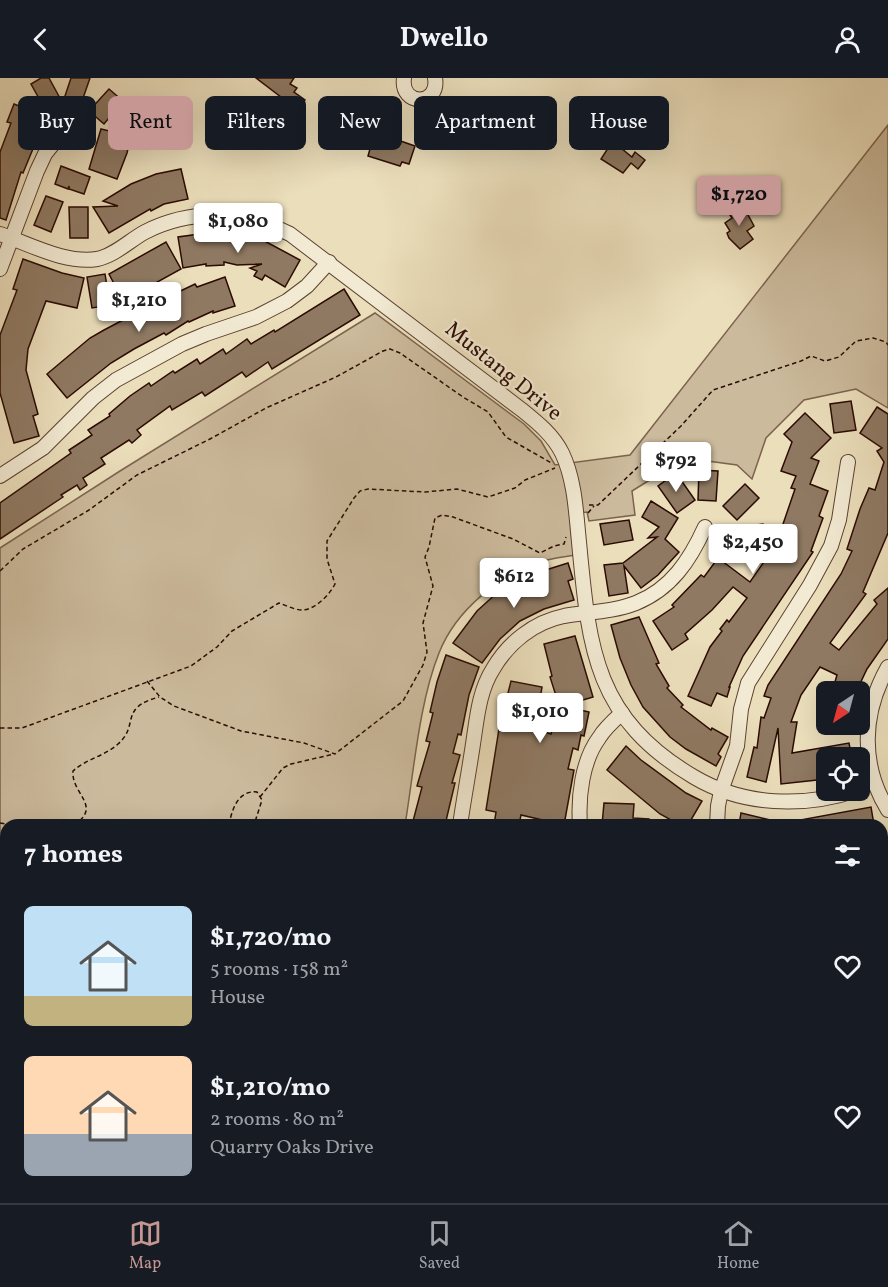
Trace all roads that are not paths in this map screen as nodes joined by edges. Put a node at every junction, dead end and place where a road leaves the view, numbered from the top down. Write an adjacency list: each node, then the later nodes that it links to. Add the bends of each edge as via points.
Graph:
1 (404, 78): 2 (street, via 407,94 422,99 434,91)
2 (435, 78)
3 (50, 150): 4 (street)
4 (6, 236): 5 (street, Mustang Drive, via 76,260 99,258 170,220 201,215 233,216 290,234); 6 (street)
5 (329, 262): 8 (street, via 287,301 256,317 182,344 116,380 43,448); 10 (street, Mustang Drive, via 548,433 563,454 570,477)
6 (0, 269)
7 (848, 462): 15 (street, via 836,535 819,571 748,683 737,746)
8 (0, 474)
9 (705, 527): 10 (street, via 686,563 669,583 626,607)
10 (586, 614): 12 (street, Mustang Drive, via 603,679); 18 (street, via 551,620 531,630 513,643 492,670 481,698)
11 (888, 668): 13 (street, via 868,721)
12 (622, 713): 15 (street, Mustang Drive, via 665,759); 19 (street, via 599,737 588,757)
13 (874, 785): 14 (street, Mustang Drive); 17 (street)
14 (870, 786)
15 (721, 791): 16 (street, Mustang Drive, via 790,802); 20 (street)
16 (816, 800)
17 (888, 810)
18 (461, 819)
19 (580, 819)
20 (717, 819)

